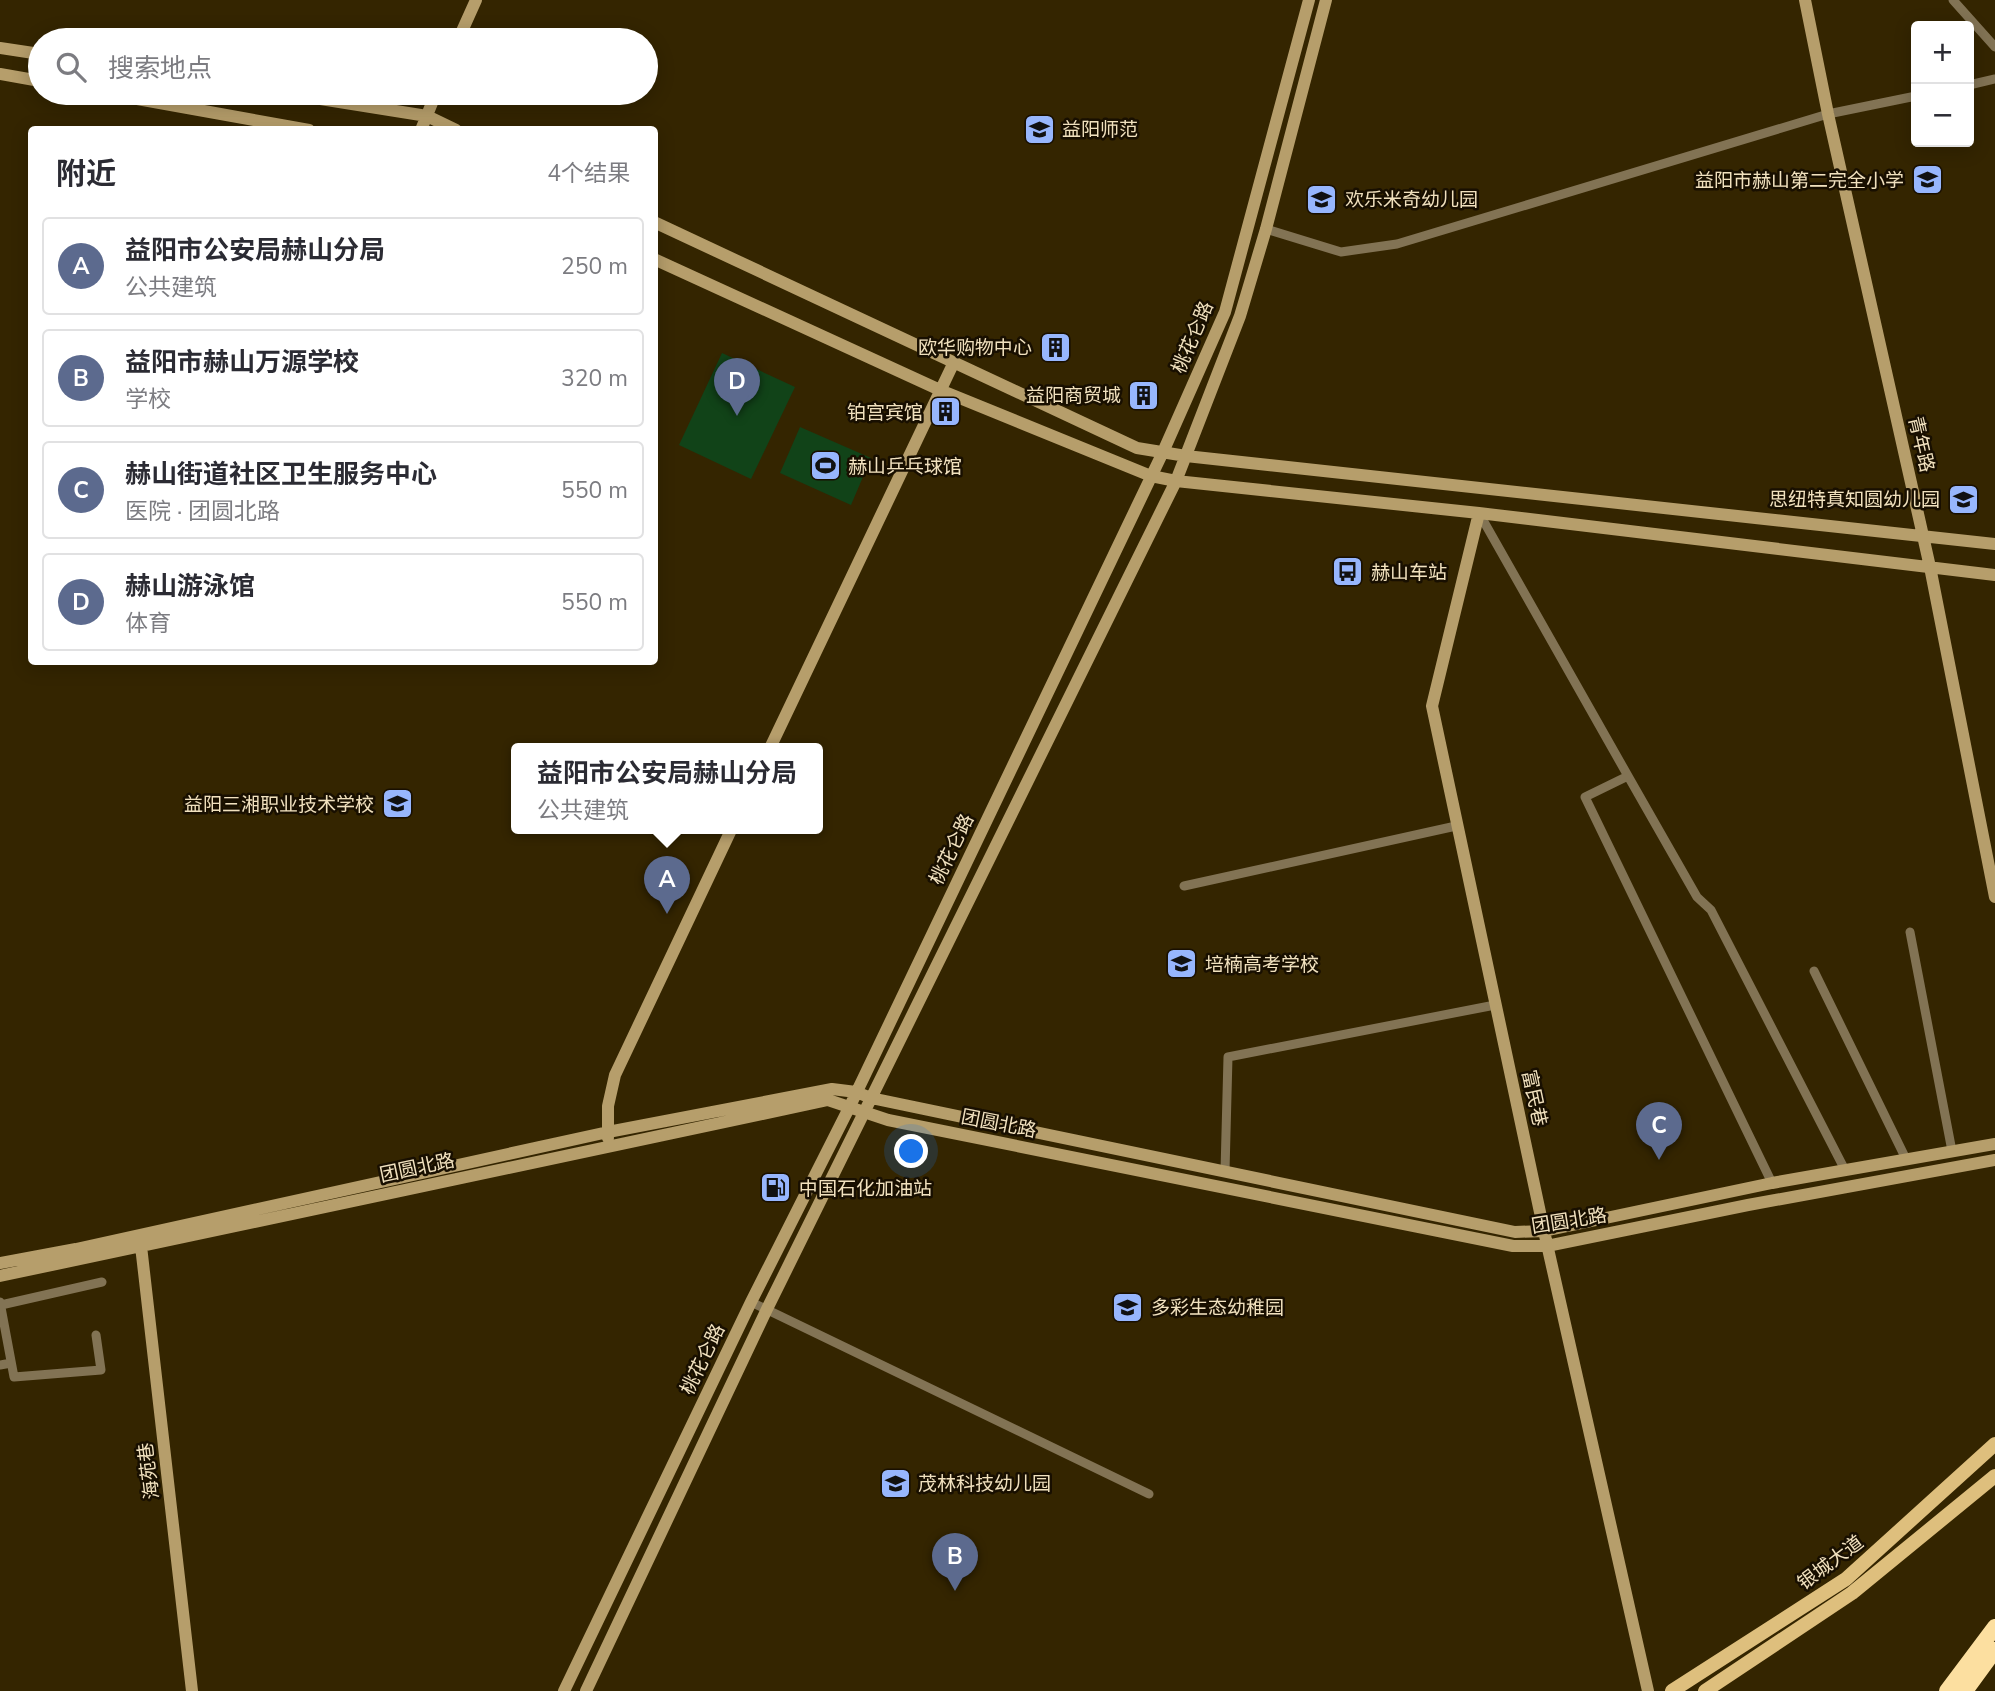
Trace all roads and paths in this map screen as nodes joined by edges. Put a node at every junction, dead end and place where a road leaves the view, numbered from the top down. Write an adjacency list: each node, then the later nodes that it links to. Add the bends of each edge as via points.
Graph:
1 (476, 0): 6 (main road)
2 (1309, 0): 28 (main road, 桃花仑路, via 1224,312)
3 (1326, 0): 24 (main road, 桃花仑路)
4 (1805, 0): 18 (main road, 青年路)
5 (1953, 0): 8 (street)
6 (463, 28)
7 (0, 47): 9 (main road)
8 (1995, 47)
9 (28, 52)
10 (0, 74): 11 (main road)
11 (28, 79)
12 (1995, 79): 13 (street)
13 (1973, 84)
14 (1911, 97): 18 (street)
15 (170, 105): 20 (main road)
16 (358, 105): 19 (main road)
17 (431, 105): 19 (main road)
18 (1828, 114): 24 (street, via 1397,244 1341,252); 33 (main road, 青年路)
19 (427, 116): 21 (main road); 22 (main road)
20 (287, 126)
21 (423, 126)
22 (448, 126)
23 (658, 224): 26 (main road)
24 (1266, 229): 29 (main road, 桃花仑路, via 1240,316)
25 (658, 261): 27 (main road)
26 (954, 362): 27 (main road); 28 (main road, via 1137,447)
27 (940, 390): 30 (main road); 37 (main road)
28 (1163, 452): 29 (main road); 30 (main road, 桃花仑路)
29 (1186, 456): 31 (main road, 桃花仑路); 33 (main road)
30 (1151, 476): 31 (main road); 46 (main road, 桃花仑路)
31 (1176, 481): 32 (main road); 47 (main road, 桃花仑路)
32 (1479, 513): 35 (main road); 38 (street); 39 (main road, 富民巷, via 1432,706)
33 (1923, 535): 34 (main road); 35 (main road, 青年路)
34 (1995, 544)
35 (1930, 567): 36 (main road); 42 (main road, 青年路)
36 (1995, 575)
37 (772, 743)
38 (1628, 776): 55 (street, via 1696,897 1711,909); 57 (street, via 1585,797)
39 (1456, 826): 41 (street); 45 (main road, 富民巷)
40 (729, 834): 50 (main road, via 615,1075 608,1106)
41 (1184, 886)
42 (1995, 897)
43 (1910, 932): 52 (street)
44 (1814, 971): 53 (street)
45 (1495, 1005): 56 (street, via 1228,1057); 58 (main road, 富民巷)
46 (856, 1092): 47 (main road, 团圆北路); 48 (main road, 桃花仑路); 50 (main road, 团圆北路, via 832,1089)
47 (871, 1098): 49 (main road, 桃花仑路); 56 (main road, 团圆北路)
48 (850, 1106): 49 (main road, 团圆北路); 50 (main road, 团圆北路, via 828,1100); 64 (main road, 桃花仑路)
49 (865, 1114): 60 (main road, 团圆北路, via 1513,1247); 66 (main road, 桃花仑路)
50 (608, 1139): 59 (main road, 团圆北路); 61 (main road, 团圆北路)
51 (1995, 1143): 52 (main road, 团圆北路)
52 (1952, 1151): 53 (main road, 团圆北路)
53 (1906, 1159): 55 (main road, 团圆北路)
54 (1995, 1160): 60 (main road, 团圆北路)
55 (1844, 1170): 57 (main road, 团圆北路)
56 (1225, 1171): 58 (main road, 团圆北路, via 1515,1232)
57 (1772, 1183): 58 (main road, 团圆北路)
58 (1544, 1231): 60 (main road, 富民巷)
59 (141, 1246): 62 (main road, 团圆北路); 75 (main road, 海苑巷)
60 (1547, 1246): 78 (main road, 富民巷)
61 (0, 1263)
62 (0, 1276)
63 (102, 1282): 65 (street)
64 (751, 1302): 66 (street); 76 (main road, 桃花仑路)
65 (0, 1304): 68 (street)
66 (767, 1309): 72 (street); 77 (main road, 桃花仑路)
67 (96, 1335): 68 (street, via 101,1370 14,1377)
68 (11, 1363): 69 (street)
69 (0, 1365)
70 (1995, 1444): 79 (main road, 银城大道, via 1846,1579)
71 (1995, 1476): 80 (main road, 银城大道, via 1852,1593)
72 (1149, 1494)
73 (1995, 1626): 81 (highway)
74 (1995, 1650): 82 (highway)
75 (192, 1691)
76 (564, 1691)
77 (586, 1691)
78 (1648, 1691)
79 (1672, 1691)
80 (1705, 1691)
81 (1947, 1691)
82 (1965, 1691)

